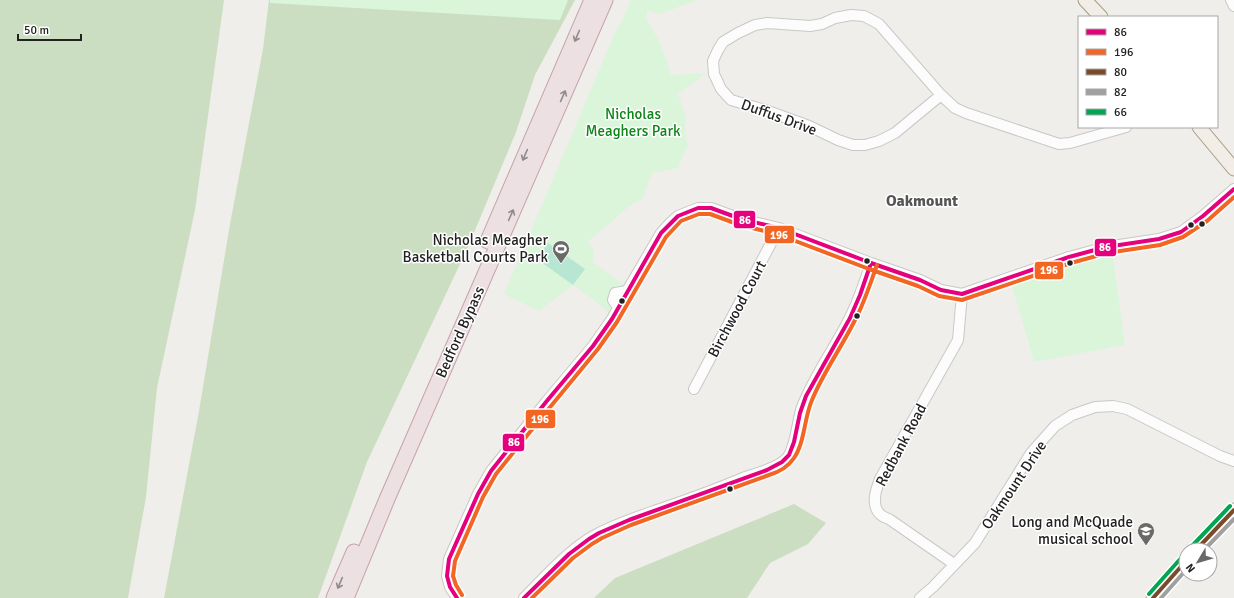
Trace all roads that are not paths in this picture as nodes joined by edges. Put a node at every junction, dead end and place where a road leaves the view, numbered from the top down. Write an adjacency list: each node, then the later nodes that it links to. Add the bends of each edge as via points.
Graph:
1 (592, 0): 21 (highway, Bedford Bypass, one-way to 21)
2 (605, 0): 22 (highway, Bedford Bypass, one-way to 2)
3 (1085, 0): 6 (main road)
4 (1232, 0): 5 (street)
5 (1234, 6)
6 (1100, 16)
7 (941, 95): 7 (street, Duffus Drive, via 879,24 864,16 851,15 810,26 767,22 755,25 724,42 713,61 714,74 721,89 731,100 809,126 853,145 865,145 895,133); 8 (street, Duffus Drive, via 954,108 966,113 1059,144)
8 (1122, 128)
9 (1200, 128): 10 (main road)
10 (1234, 169)
11 (1234, 189): 14 (street, via 1181,232 1159,239 1106,247)
12 (779, 228): 13 (street); 15 (street, Birchwood Court); 23 (street, via 741,219 711,208 698,208 687,212 670,223 627,291 612,320 506,452 478,494 449,559 447,576)
13 (871, 263): 14 (street, via 941,290); 24 (street, via 847,324 801,409 792,450 787,458 750,476 598,533 580,544)
14 (962, 294): 19 (street, Redbank Road, via 958,340 880,479 874,502 880,514)
15 (694, 389)
16 (1234, 461): 19 (street, Oakmount Drive, via 1127,409 1095,406 1072,415 1055,426 1031,453 975,542)
17 (1234, 510): 18 (main road)
18 (1204, 542)
19 (954, 564): 25 (street, Oakmount Drive)
20 (1178, 570): 26 (main road)
21 (334, 598)
22 (346, 598)
23 (457, 598)
24 (524, 598)
25 (920, 598)
26 (1153, 598)

